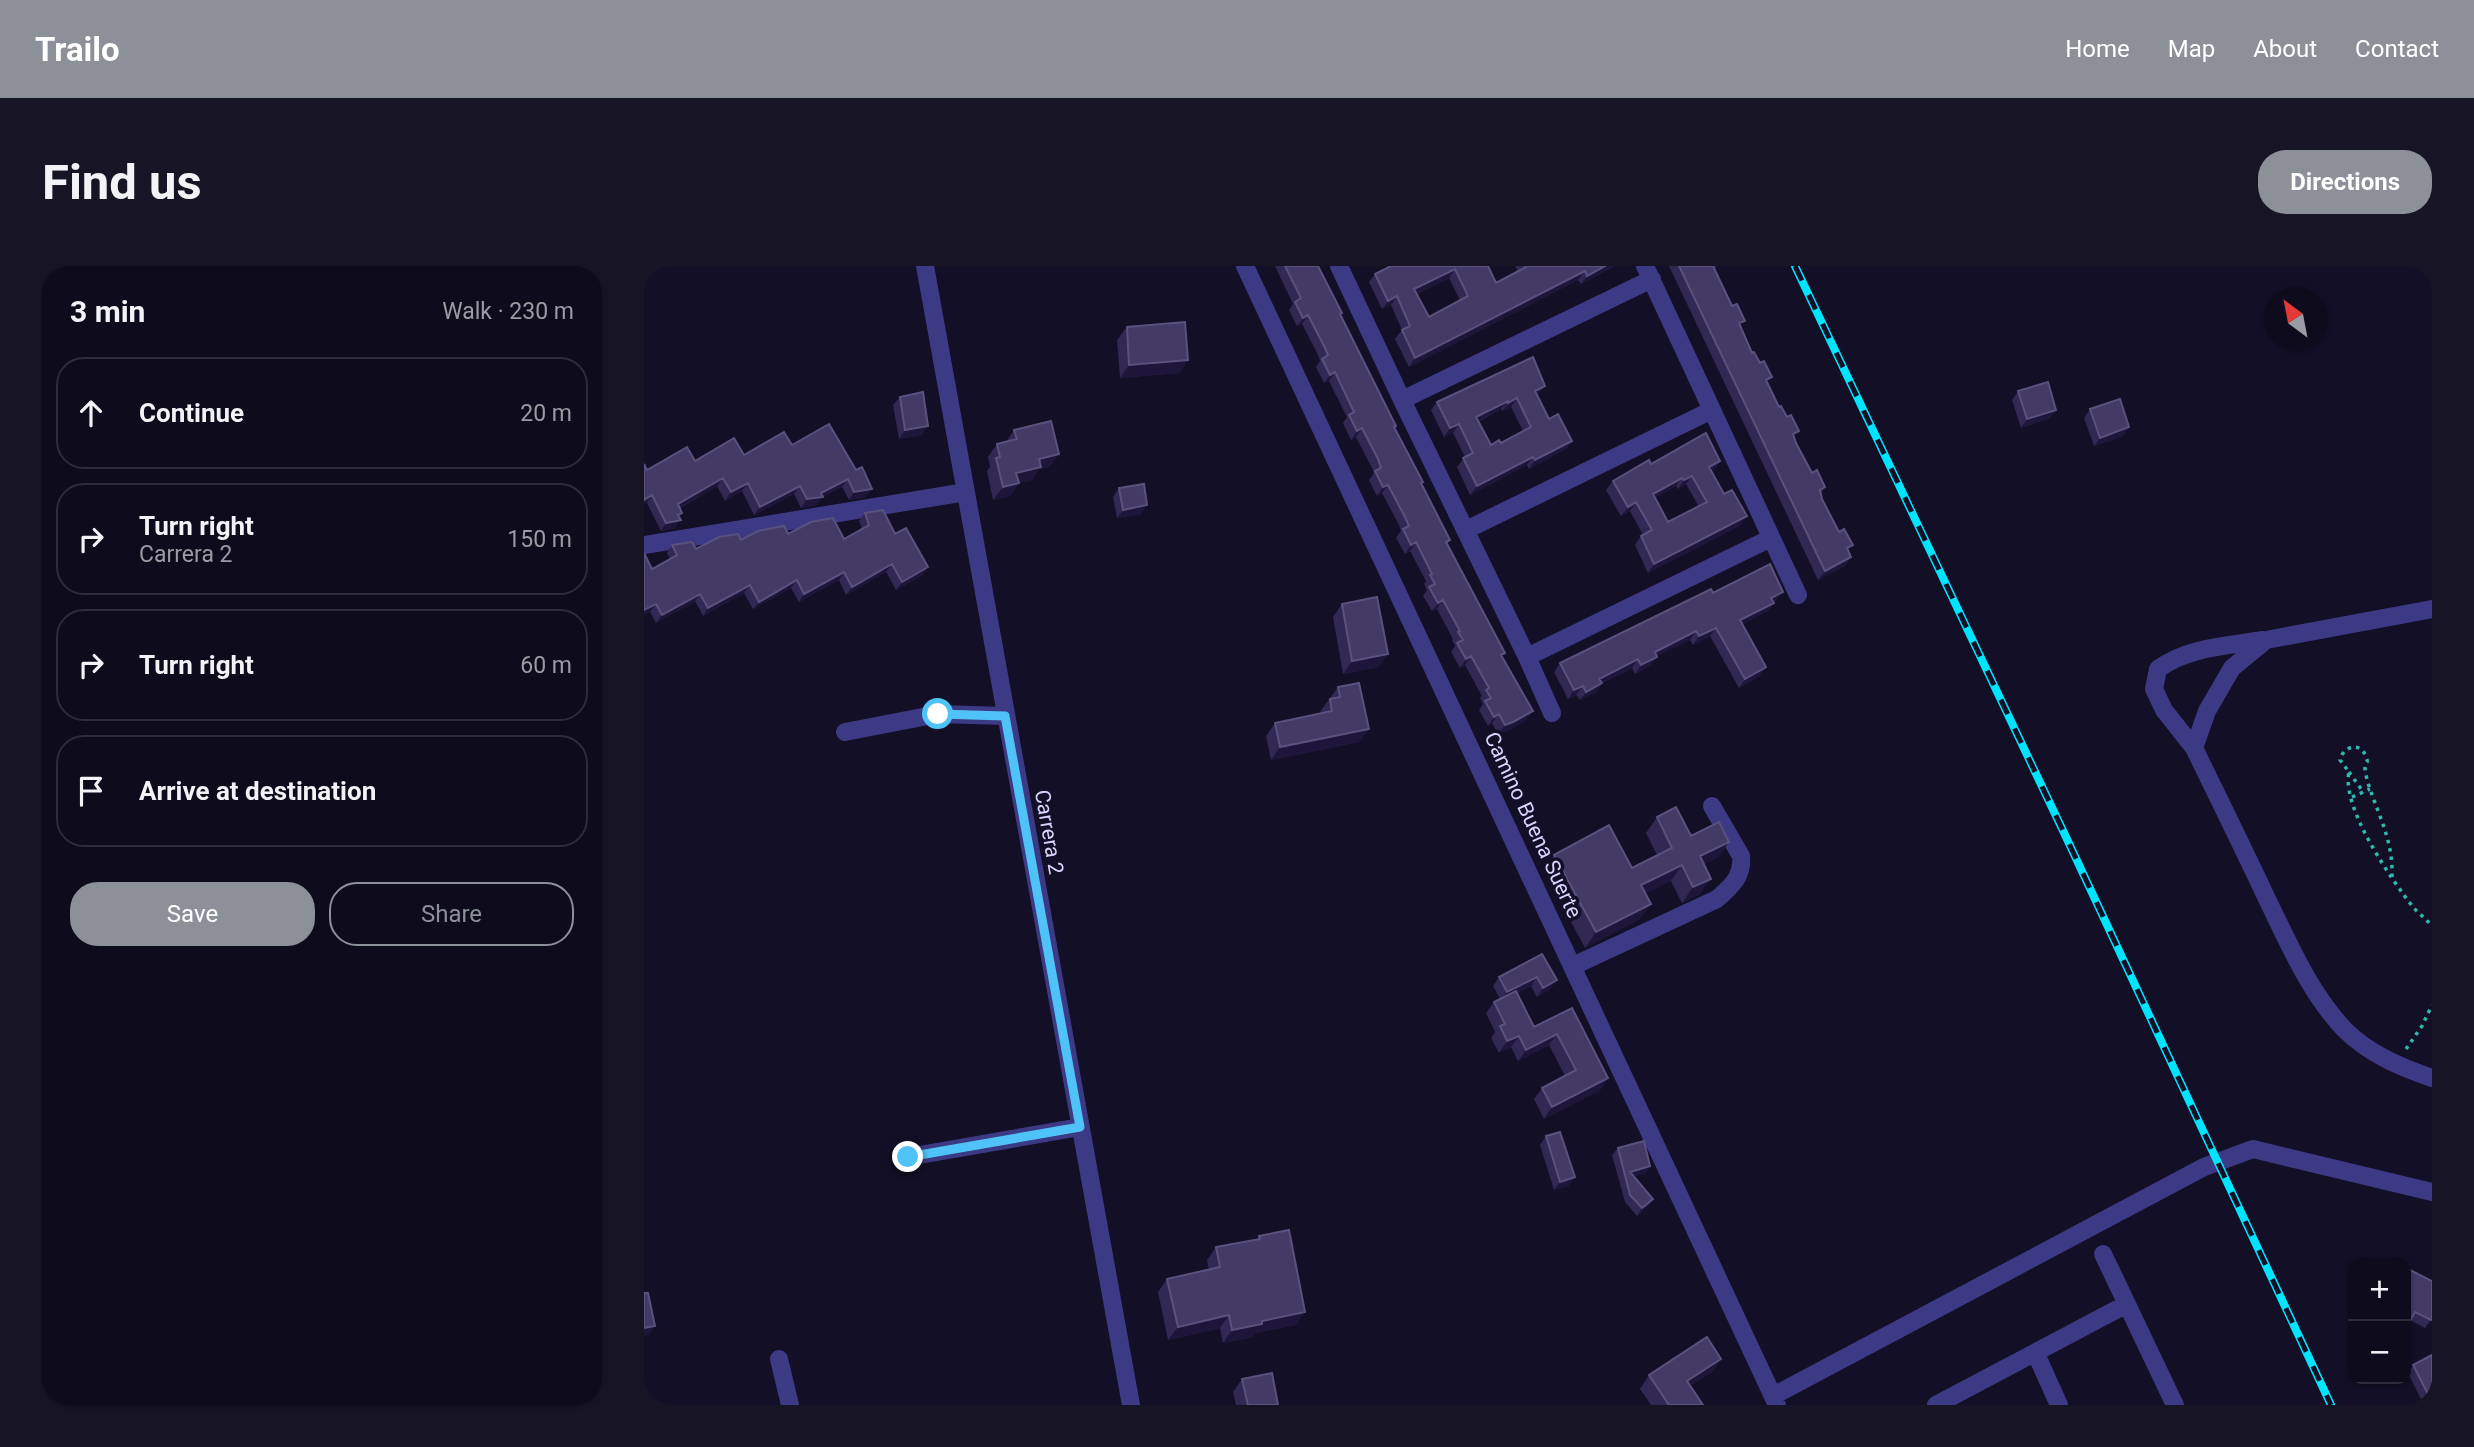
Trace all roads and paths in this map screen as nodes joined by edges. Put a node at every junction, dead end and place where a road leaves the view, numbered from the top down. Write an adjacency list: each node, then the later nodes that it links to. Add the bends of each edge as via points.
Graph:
1 (925, 266): 7 (street, Carrera 2)
2 (1245, 266): 26 (street, Camino Buena Suerte)
3 (1342, 267): 5 (street)
4 (1649, 272): 5 (street); 6 (street)
5 (1402, 400): 8 (street)
6 (1712, 410): 8 (street); 9 (street)
7 (966, 492): 10 (street); 16 (street, Carrera 2)
8 (1466, 530): 14 (street)
9 (1771, 538): 11 (street); 14 (street)
10 (644, 545)
11 (1798, 595)
12 (2432, 609): 13 (street)
13 (2266, 640): 18 (street, via 2232,668 2207,711); 18 (street, via 2192,652 2158,668 2154,690)
14 (1527, 657): 15 (street)
15 (1552, 713)
16 (1005, 716): 17 (street, via 938,714); 30 (street, Carrera 2)
17 (845, 732)
18 (2194, 748): 28 (street, via 2318,996 2346,1030)
19 (2349, 772): 20 (path, via 2340,760 2342,753 2354,747 2365,755); 21 (path); 22 (path, via 2346,787)
20 (2370, 789): 21 (path); 24 (path, via 2388,835)
21 (2364, 793): 22 (path)
22 (2352, 797): 24 (path, via 2357,817)
23 (1712, 806): 26 (street, via 1741,856 1736,882 1717,899)
24 (2392, 877): 25 (path)
25 (2432, 927)
26 (1573, 966): 37 (street, Camino Buena Suerte)
27 (2432, 1005): 28 (path)
28 (2395, 1065): 29 (street)
29 (2432, 1078)
30 (1080, 1127): 31 (street); 39 (street, Carrera 2)
31 (908, 1157)
32 (2432, 1192): 37 (street, via 2253,1149 2204,1167)
33 (2103, 1254): 34 (street)
34 (2127, 1304): 35 (street); 42 (street)
35 (2036, 1354): 40 (street); 41 (street)
36 (779, 1359): 38 (street)
37 (1775, 1401)
38 (790, 1405)
39 (1131, 1405)
40 (1936, 1405)
41 (2059, 1405)
42 (2175, 1405)

